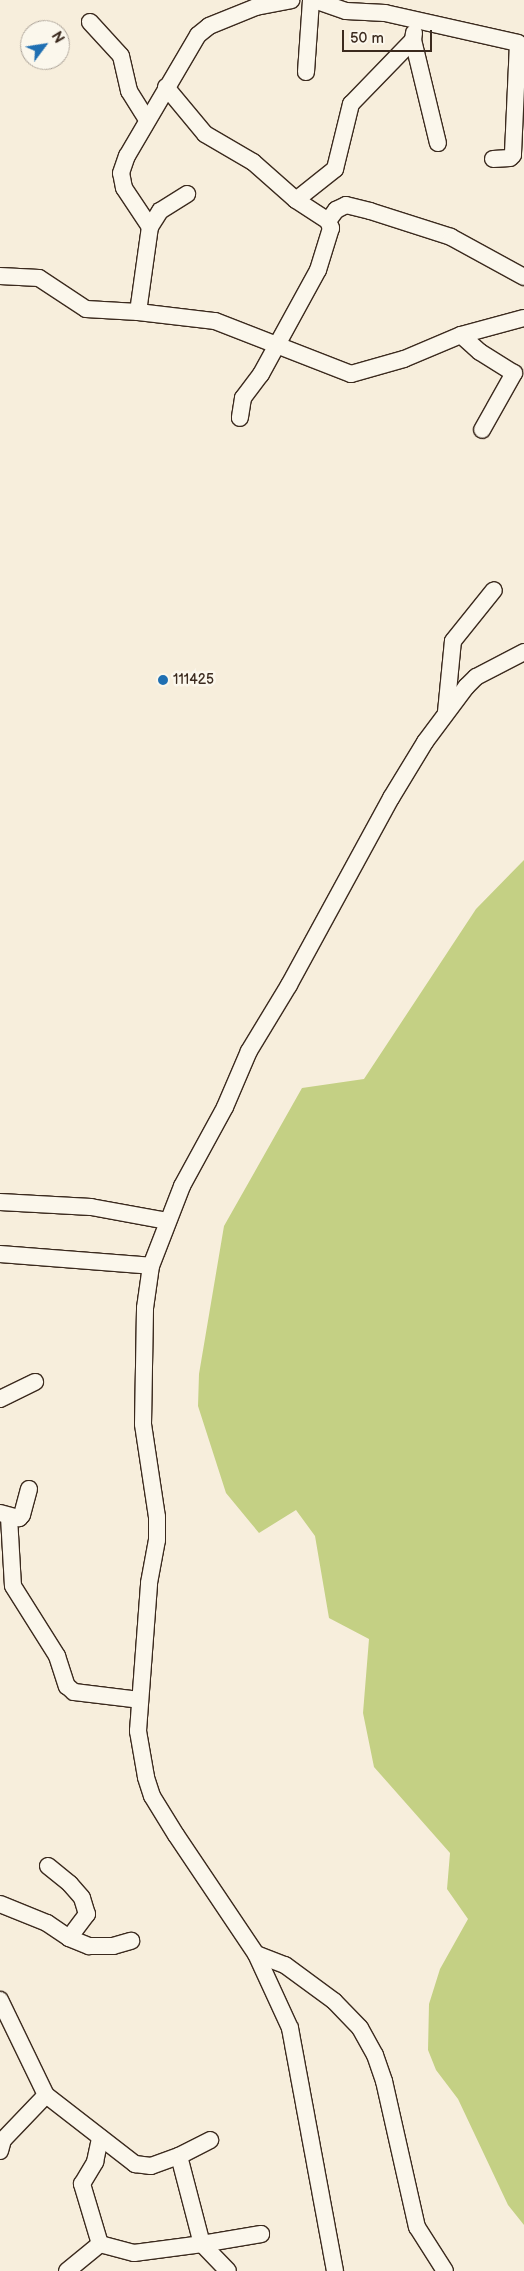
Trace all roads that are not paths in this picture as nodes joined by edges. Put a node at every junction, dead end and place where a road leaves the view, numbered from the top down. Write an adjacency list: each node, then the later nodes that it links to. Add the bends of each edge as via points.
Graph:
1 (291, 0): 8 (street, via 256,8 209,26 191,45)
2 (312, 0): 4 (street, via 346,11 385,13); 7 (street)
3 (90, 22): 9 (street, via 122,56 129,91)
4 (417, 22): 5 (street); 6 (street)
5 (413, 40): 10 (street); 13 (street, via 351,104 336,169)
6 (521, 43): 11 (street, via 513,154 510,158)
7 (306, 72)
8 (166, 87): 9 (street); 13 (street, via 205,134 253,162)
9 (147, 120): 15 (street, via 121,172 124,188)
10 (438, 143)
11 (493, 159)
12 (187, 194): 15 (street, via 160,211)
13 (296, 200): 14 (street)
14 (328, 221): 17 (street, via 336,210 346,205 451,237); 21 (street, via 330,240 318,270)
15 (150, 227): 18 (street)
16 (0, 277): 18 (street, via 39,278 86,309)
17 (524, 277)
18 (138, 312): 21 (street, via 215,321)
19 (524, 318): 20 (street)
20 (461, 335): 21 (street, via 404,359 351,374); 23 (street, via 480,352 514,373)
21 (276, 344): 22 (street, via 261,374 243,398)
22 (240, 418)
23 (482, 430)
24 (494, 590): 26 (street, via 453,640)
25 (524, 652): 26 (street, via 476,677)
26 (446, 712): 28 (street, via 391,798 289,985 267,1018)
27 (0, 1202): 28 (street, via 91,1207)
28 (168, 1221): 30 (street)
29 (0, 1254): 30 (street)
30 (151, 1266): 36 (street, via 145,1308 142,1424 157,1517 157,1540 149,1583)
31 (36, 1382): 32 (street)
32 (0, 1399)
33 (29, 1489): 34 (street, via 22,1515)
34 (5, 1515): 35 (street)
35 (6, 1591): 36 (street, via 57,1656 70,1690)
36 (140, 1700): 41 (street, via 138,1730 152,1796)
37 (48, 1866): 39 (street, via 82,1898 87,1914)
38 (0, 1904): 39 (street, via 47,1923)
39 (69, 1938): 40 (street, via 89,1946 113,1946)
40 (131, 1941)
41 (256, 1954): 53 (street, via 290,2028); 54 (street, via 285,1965 334,2001 360,2028 375,2055 384,2081 416,2227)
42 (0, 2000): 43 (street)
43 (46, 2095): 44 (street); 46 (street, via 7,2135)
44 (100, 2138): 47 (street, via 143,2167); 49 (street, via 95,2162 82,2184)
45 (210, 2140): 47 (street)
46 (0, 2151)
47 (179, 2156): 50 (street)
48 (262, 2234): 50 (street)
49 (100, 2244): 50 (street, via 134,2252); 51 (street)
50 (202, 2244): 52 (street)
51 (67, 2271)
52 (228, 2271)
53 (336, 2271)
54 (445, 2271)

